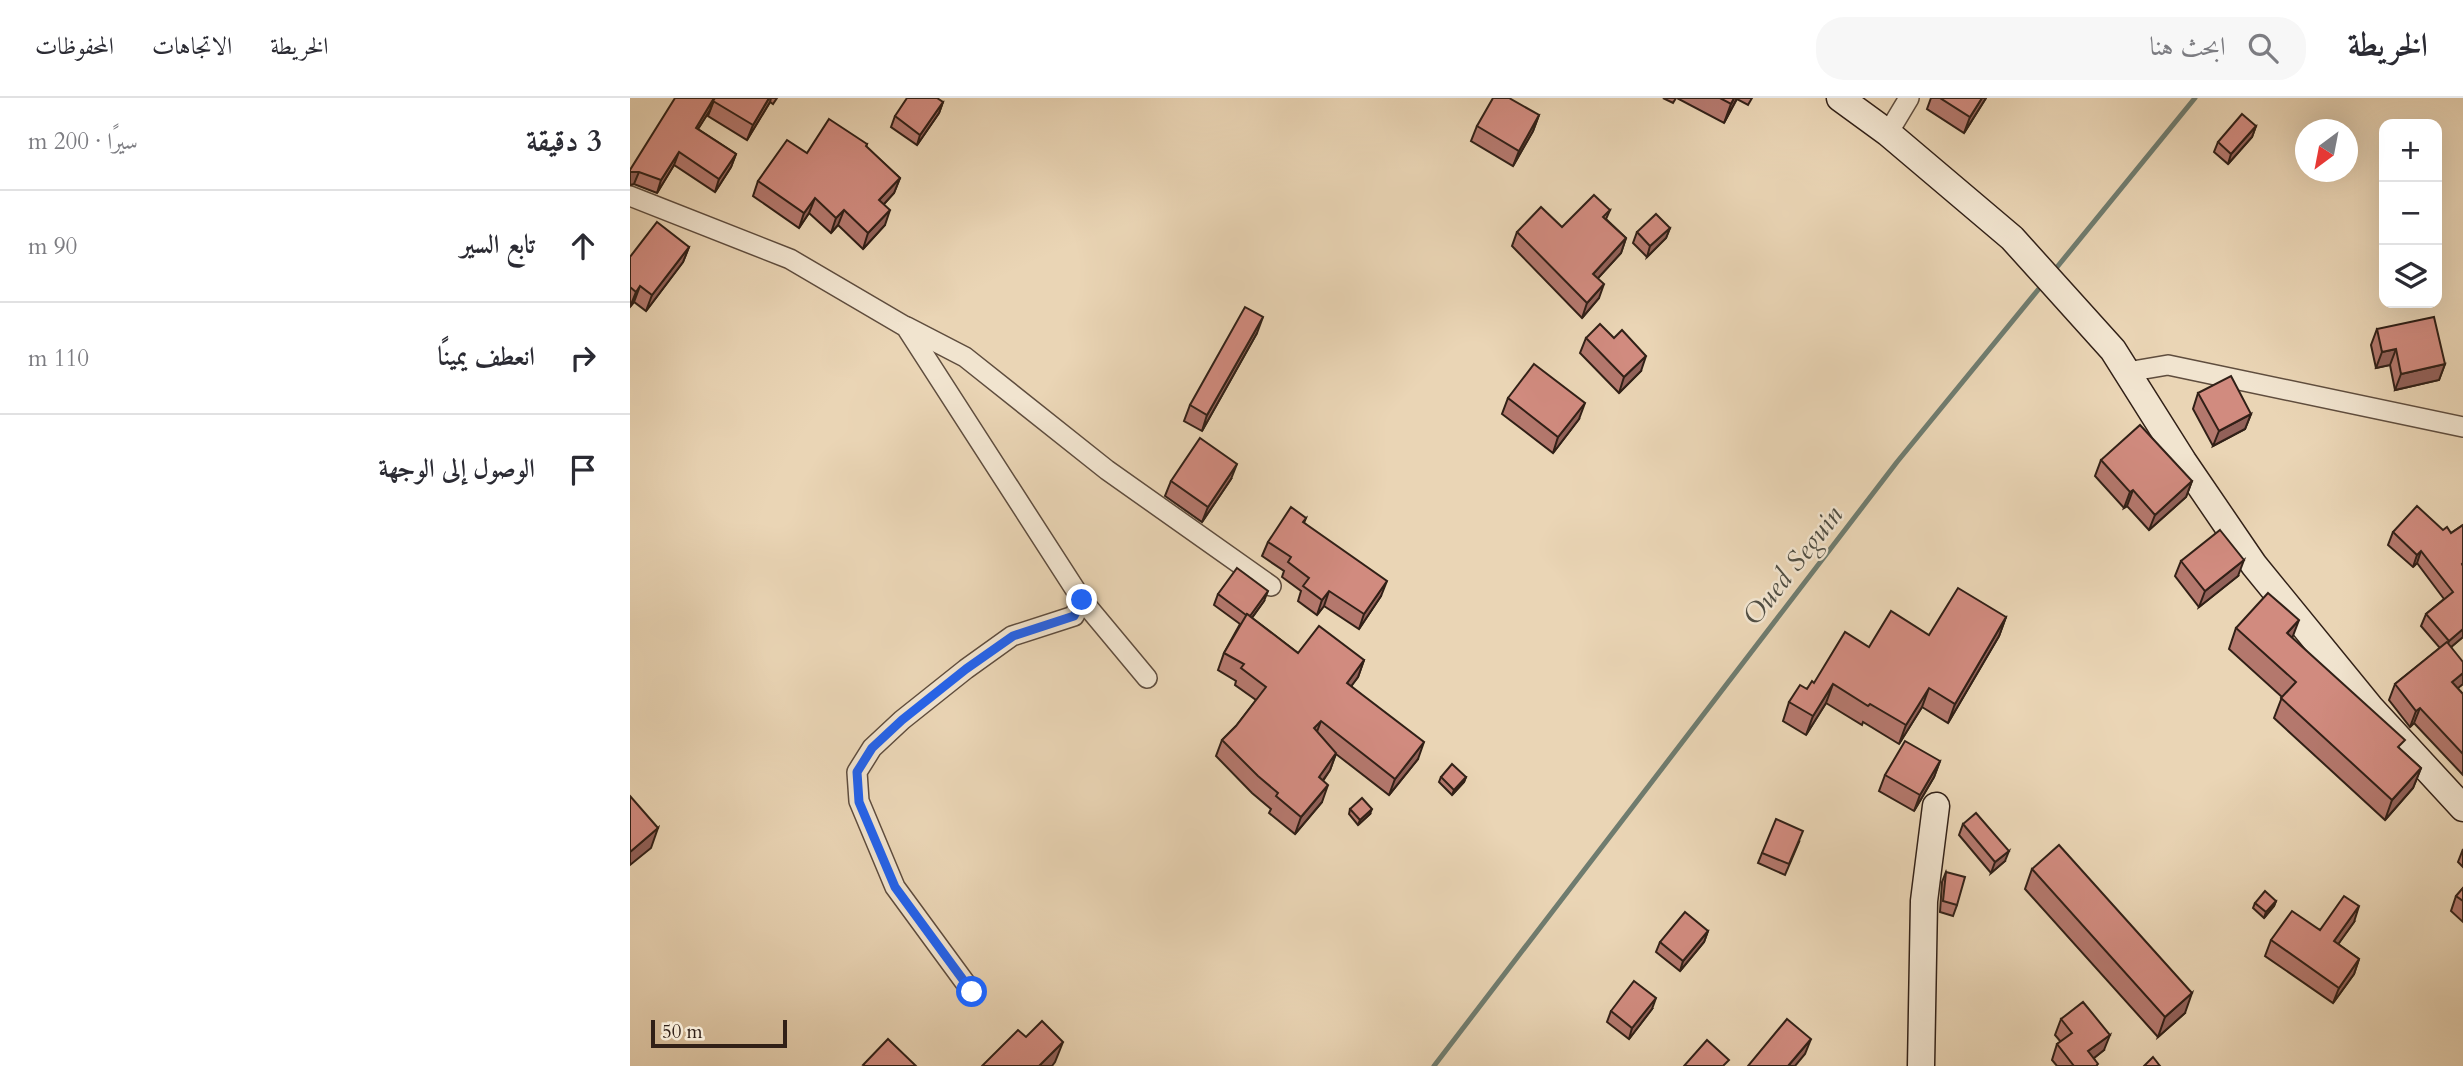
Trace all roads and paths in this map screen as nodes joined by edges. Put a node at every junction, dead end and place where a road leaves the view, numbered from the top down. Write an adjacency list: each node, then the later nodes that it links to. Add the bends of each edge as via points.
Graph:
1 (1840, 98): 3 (main road)
2 (1909, 98): 3 (street)
3 (1888, 133): 6 (main road, via 2012,238 2113,350)
4 (630, 196): 5 (street, via 790,259)
5 (906, 327): 8 (street, via 965,357 1107,470); 9 (street)
6 (2127, 372): 7 (street, via 2168,365); 12 (main road, via 2253,565 2370,707)
7 (2463, 427)
8 (1271, 586)
9 (1082, 600): 10 (street); 13 (street, via 1074,616 1013,636 966,669 872,748 857,772 859,802 895,887)
10 (1147, 678)
11 (1936, 806): 14 (main road, via 1923,901)
12 (2463, 808)
13 (972, 992)
14 (1921, 1066)

